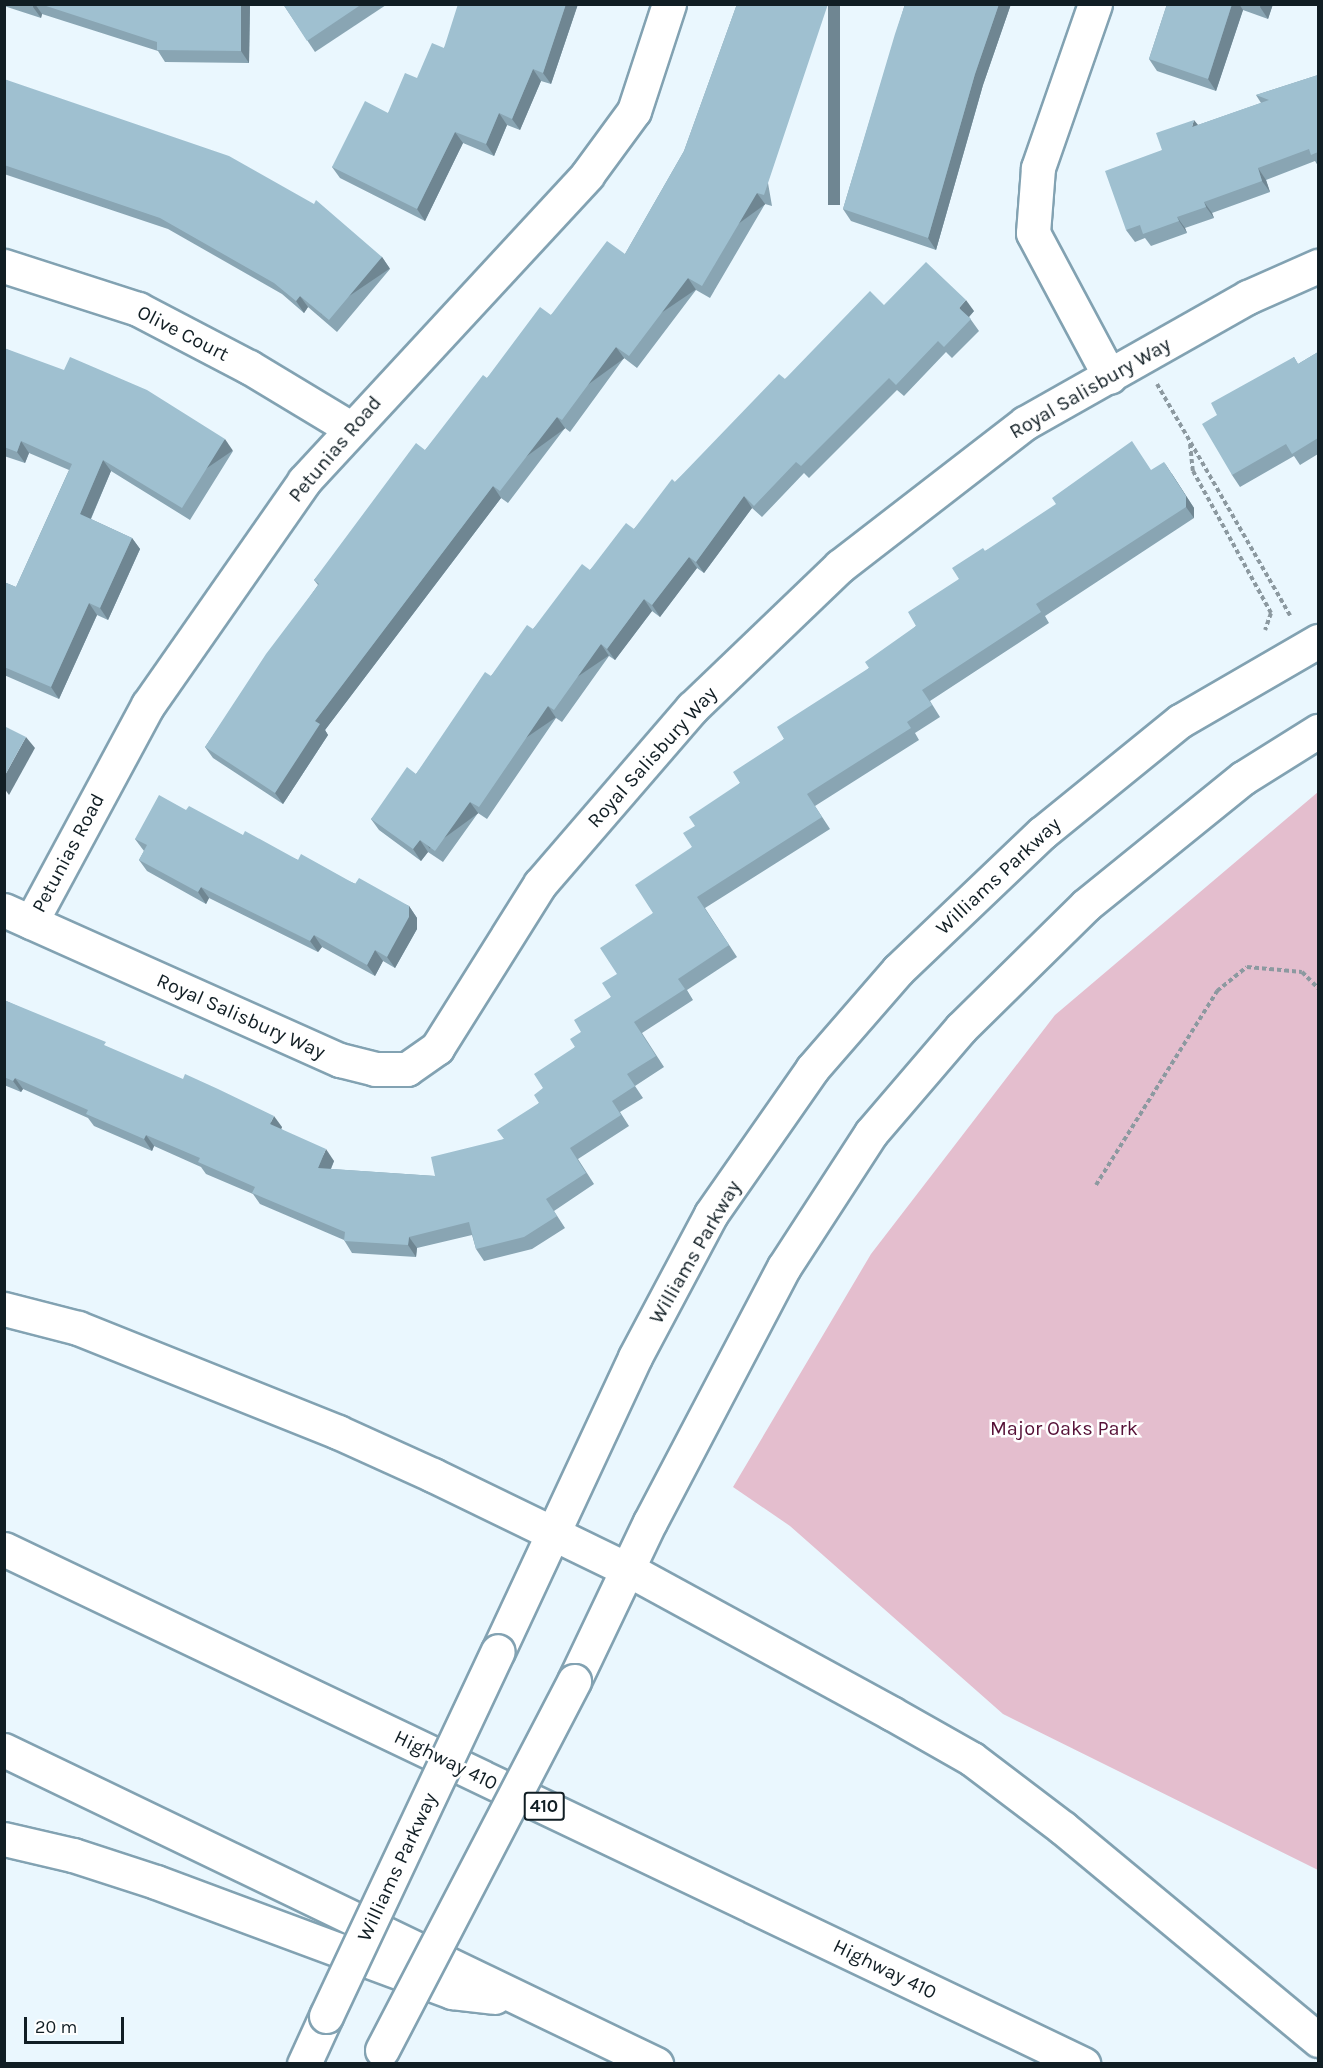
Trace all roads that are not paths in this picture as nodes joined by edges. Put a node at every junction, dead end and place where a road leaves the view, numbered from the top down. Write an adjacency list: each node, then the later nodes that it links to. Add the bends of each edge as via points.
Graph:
1 (669, 4): 6 (main road, Petunias Road, via 634,111 587,175)
2 (1095, 4): 5 (main road, via 1038,168 1034,233)
3 (4, 266): 6 (main road, Olive Court, via 138,309 249,367)
4 (1318, 266): 5 (main road, Royal Salisbury Way, via 1248,297)
5 (1110, 377): 9 (main road, Royal Salisbury Way, via 1025,423 957,473 840,567 692,708 540,884 437,1048 407,1069 375,1069 340,1060)
6 (350, 428): 9 (main road, Petunias Road, via 304,481 148,705)
7 (1318, 641): 11 (main road, Williams Parkway, via 1180,721 1042,833 898,970 812,1069 711,1214 635,1357)
8 (1318, 731): 13 (main road, via 1243,778 1086,905 961,1028 871,1133 784,1267)
9 (18, 916)
10 (4, 1309): 11 (main road, via 78,1328 338,1432)
11 (554, 1532): 13 (main road); 19 (main road, Williams Parkway, bridge)
12 (4, 1549): 21 (main road, Highway 410 / 410)
13 (627, 1569): 17 (main road, via 972,1759 1063,1828); 18 (main road, bridge, via 574,1681)
14 (4, 1750): 16 (main road)
15 (4, 1839): 16 (main road, via 73,1855 156,1882 452,1992)
16 (523, 2001): 20 (main road)
17 (1318, 2040)
18 (378, 2057)
19 (304, 2064)
20 (656, 2064)
21 (1083, 2064)

